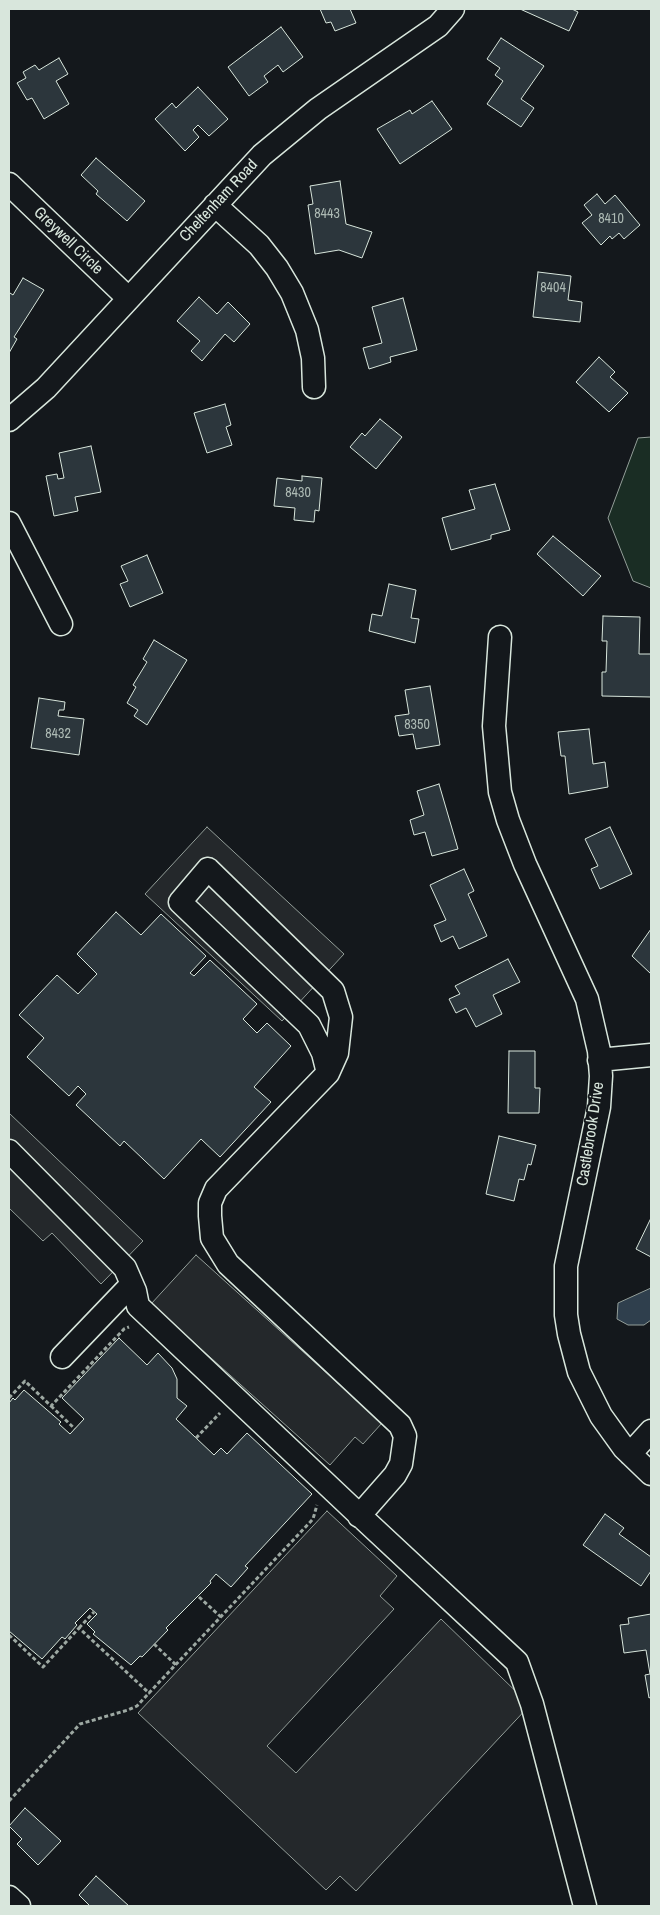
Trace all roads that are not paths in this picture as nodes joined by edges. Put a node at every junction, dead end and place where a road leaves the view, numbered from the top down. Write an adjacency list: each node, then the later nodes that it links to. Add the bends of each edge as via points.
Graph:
1 (453, 9): 3 (street, Cheltenham Road, via 438,26 276,142)
2 (9, 184): 4 (street, Greywell Circle)
3 (214, 205): 4 (street, Cheltenham Road); 5 (street, via 259,245 292,292 307,330 313,358)
4 (128, 298): 6 (street, Cheltenham Road, via 46,388)
5 (314, 387)
6 (9, 420)
7 (9, 523): 8 (street)
8 (61, 624)
9 (500, 637): 11 (street, Castlebrook Drive, via 494,726 500,792 514,838 587,999)
10 (651, 1055): 11 (street)
11 (600, 1060): 17 (street, Castlebrook Drive, via 601,1092 594,1139 567,1256 566,1315 574,1354 592,1399 606,1424)
12 (328, 1073): 12 (street, via 336,1053 341,1017 333,991 208,869 180,902 308,1026 323,1052); 19 (street, via 216,1189 210,1203 210,1216 212,1238 228,1264 400,1425 405,1436 401,1464 395,1476)
13 (9, 1151): 14 (street, via 125,1268)
14 (132, 1284): 15 (street); 19 (street, via 138,1306)
15 (62, 1357)
16 (651, 1431): 17 (street)
17 (630, 1454): 18 (street, Castlebrook Drive)
18 (651, 1474)
19 (359, 1516): 22 (street, via 520,1667)
20 (9, 1897): 21 (street)
21 (19, 1906)
22 (585, 1906)

